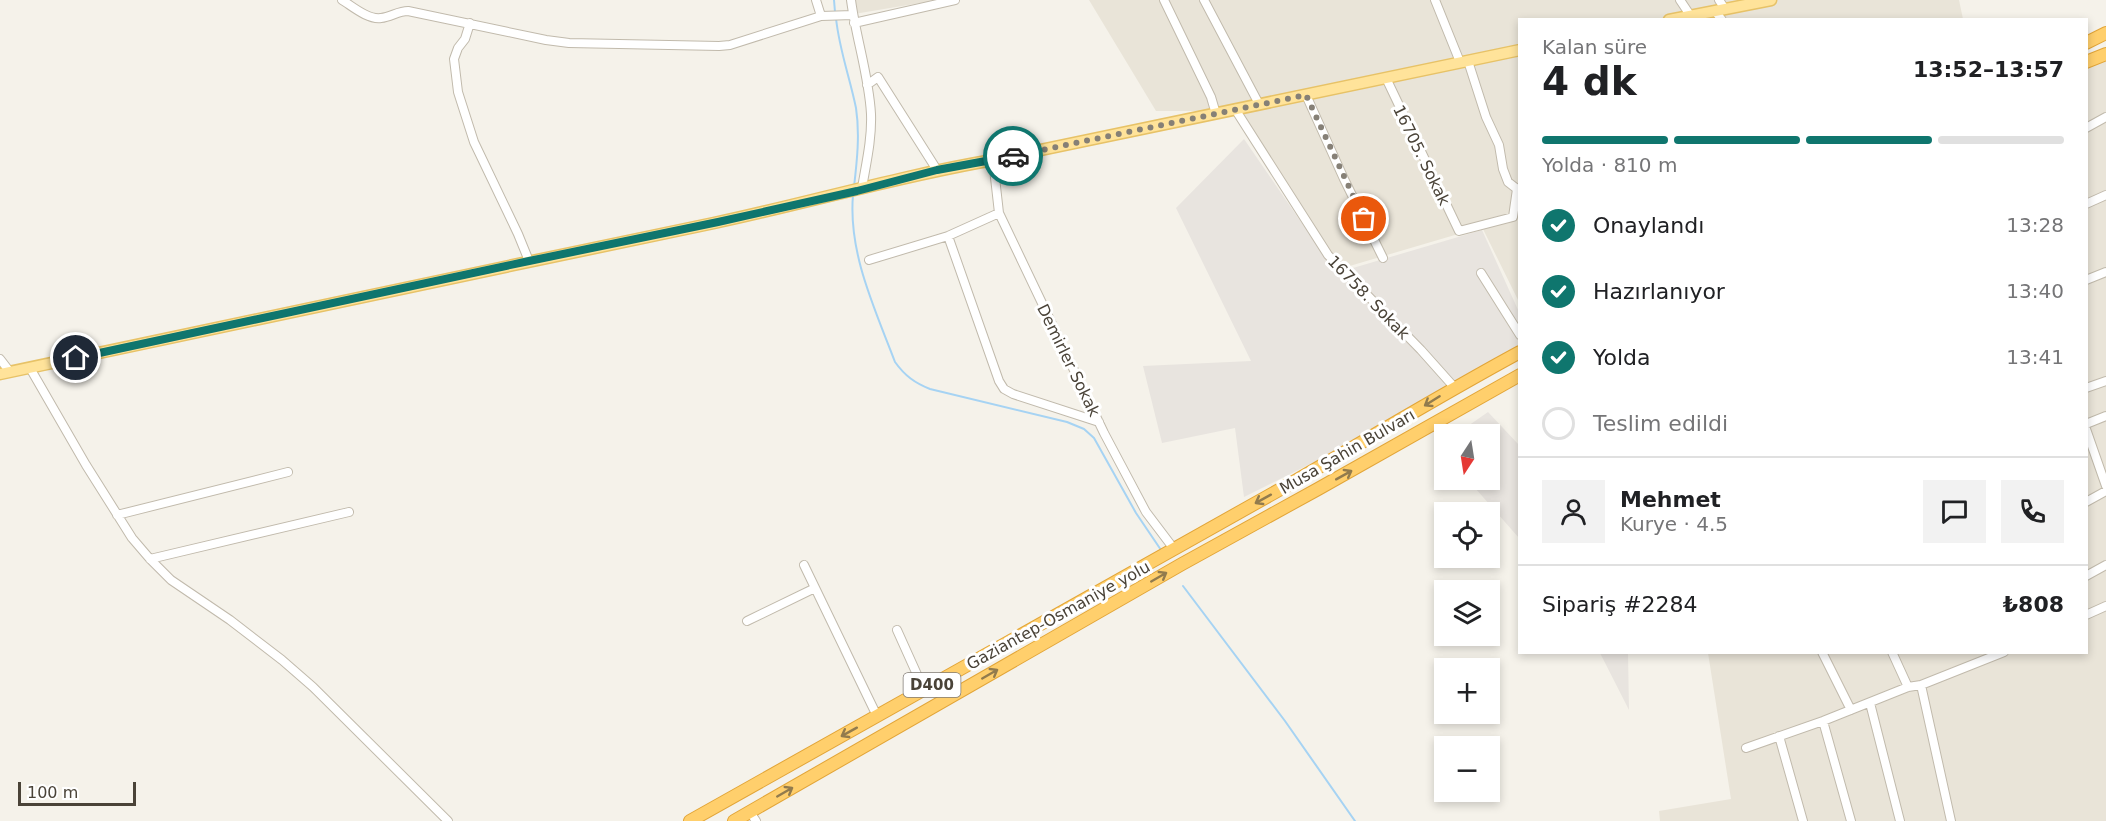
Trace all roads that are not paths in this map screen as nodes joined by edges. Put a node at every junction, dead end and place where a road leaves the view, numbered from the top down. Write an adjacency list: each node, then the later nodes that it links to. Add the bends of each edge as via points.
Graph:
1 (342, 0): 15 (street, via 375,18 408,11)
2 (816, 0): 12 (street)
3 (851, 0): 14 (street)
4 (955, 0): 14 (street)
5 (1164, 0): 27 (street)
6 (1204, 0): 25 (street)
7 (1435, 0): 21 (street)
8 (1680, 0): 11 (street)
9 (1771, 0): 10 (main road)
10 (1720, 10): 11 (main road)
11 (1690, 15): 13 (main road)
12 (824, 17): 14 (street); 15 (street, via 719,46 569,43)
13 (1678, 18)
14 (854, 19): 23 (street)
15 (470, 23): 40 (street, via 454,59 458,92 474,142)
16 (2106, 33): 17 (highway)
17 (2088, 42)
18 (1518, 50): 21 (main road)
19 (2106, 54): 20 (highway)
20 (2088, 61)
21 (1464, 62): 22 (main road); 32 (street, via 1499,145 1508,182)
22 (1386, 78): 24 (main road); 32 (street, 16705. Sokak, via 1459,231 1513,217)
23 (867, 85): 31 (street, via 878,77); 33 (street, via 870,136)
24 (1306, 95): 25 (main road); 38 (street)
25 (1259, 104): 26 (main road)
26 (1235, 109): 27 (main road); 51 (street, 16758. Sokak, via 1328,255)
27 (1216, 114): 30 (main road)
28 (2106, 118): 29 (street)
29 (2088, 127)
30 (993, 160): 31 (main road); 36 (street, Demirler Sokak)
31 (937, 170): 33 (main road)
32 (1518, 188)
33 (860, 189): 40 (main road)
34 (2106, 195): 35 (street)
35 (2088, 203)
36 (999, 213): 37 (street); 54 (street, Demirler Sokak)
37 (948, 236): 39 (street); 54 (street, via 1005,389)
38 (1383, 258)
39 (869, 260)
40 (529, 261): 47 (main road)
41 (2106, 272): 43 (street)
42 (1481, 273): 44 (street)
43 (2088, 279)
44 (1518, 332)
45 (1518, 353): 51 (highway, Musa Şahin Bulvarı / D400)
46 (0, 359): 48 (street)
47 (30, 368): 48 (main road); 62 (street)
48 (5, 373)
49 (1518, 376): 65 (highway, Musa Şahin Bulvarı / D400, one-way to 49)
50 (2106, 381): 52 (street)
51 (1454, 387): 63 (highway, Musa Şahin Bulvarı / D400, one-way to 63)
52 (2088, 387)
53 (2106, 416): 55 (street)
54 (1099, 422): 63 (street, Demirler Sokak, via 1142,504)
55 (2088, 423)
56 (2088, 435): 58 (street)
57 (288, 472): 62 (street)
58 (2106, 486)
59 (2106, 491): 60 (street)
60 (2088, 501)
61 (349, 512): 64 (street)
62 (117, 515): 64 (street)
63 (1174, 549): 79 (highway, Gaziantep-Osmaniye yolu / D400)
64 (150, 559): 87 (street, via 171,580 230,620 297,674)
65 (1182, 564): 86 (highway, Gaziantep-Osmaniye yolu / D400, one-way to 65)
66 (804, 565): 69 (street)
67 (2106, 566): 68 (street)
68 (2088, 575)
69 (815, 588): 72 (street); 82 (street)
70 (2106, 606): 71 (street)
71 (2088, 614)
72 (747, 621)
73 (897, 630): 79 (street)
74 (1823, 654): 81 (street)
75 (1893, 654): 78 (street)
76 (1997, 654): 77 (street)
77 (1921, 685): 78 (street); 93 (street)
78 (1908, 687): 80 (street)
79 (924, 690): 82 (highway, Gaziantep-Osmaniye yolu / D400)
80 (1870, 703): 81 (street); 92 (street)
81 (1851, 710): 83 (street)
82 (877, 716): 88 (highway, Gaziantep-Osmaniye yolu / D400, one-way to 88)
83 (1823, 721): 84 (street); 91 (street)
84 (1779, 736): 85 (street); 90 (street)
85 (1746, 748)
86 (753, 817): 89 (highway, Gaziantep-Osmaniye yolu / D400)
87 (448, 821)
88 (690, 821)
89 (734, 821)
90 (1803, 821)
91 (1851, 821)
92 (1900, 821)
93 (1952, 821)

